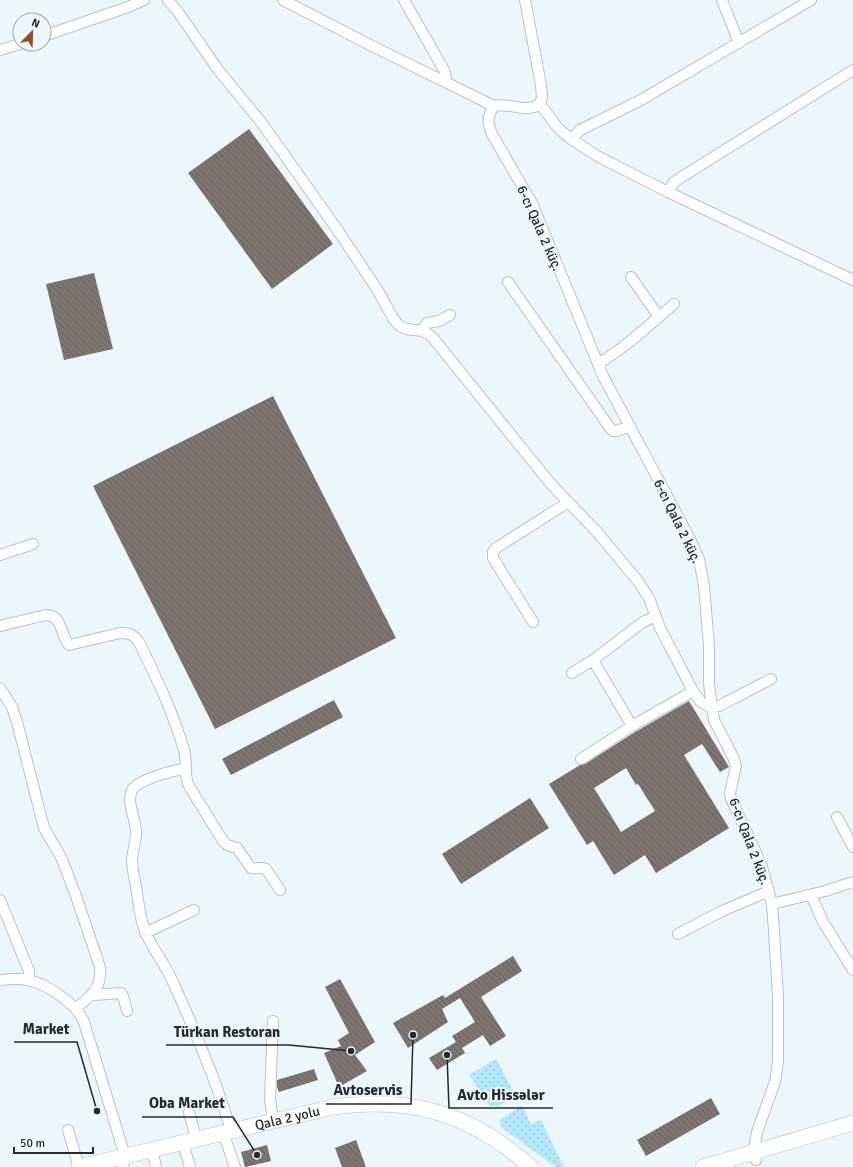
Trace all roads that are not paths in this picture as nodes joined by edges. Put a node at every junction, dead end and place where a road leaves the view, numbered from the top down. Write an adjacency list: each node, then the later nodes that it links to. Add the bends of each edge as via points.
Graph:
1 (144, 0): 8 (street)
2 (168, 0): 24 (street, via 219,71 261,122 339,232 377,289 394,320 406,329)
3 (284, 0): 13 (street)
4 (404, 0): 13 (street, via 442,66)
5 (525, 0): 14 (street, via 541,86)
6 (722, 0): 9 (street)
7 (811, 0): 9 (street)
8 (52, 33)
9 (739, 43): 16 (street, via 641,100 588,126)
10 (12, 46): 11 (street)
11 (0, 50)
12 (853, 70): 17 (street, via 680,178)
13 (447, 83): 15 (street)
14 (540, 104): 15 (street, via 534,109 501,104); 16 (street, via 558,128)
15 (494, 106): 25 (street, 6-cı Qala 2 küç., via 488,117 489,126 532,203)
16 (571, 139): 17 (street, via 599,157)
17 (668, 192): 19 (street)
18 (631, 278): 23 (street)
19 (853, 280)
20 (508, 282): 26 (street, via 610,428 617,431)
21 (674, 304): 23 (street)
22 (450, 315): 24 (street, via 439,321 427,323)
23 (659, 317): 25 (street)
24 (422, 331): 27 (street, via 433,338)
25 (598, 364): 26 (street, 6-cı Qala 2 küç.)
26 (630, 426): 38 (street, 6-cı Qala 2 küç., via 699,559 709,638)
27 (567, 503): 30 (street, via 587,521 626,566 644,590); 31 (street, via 493,552 493,558)
28 (33, 544): 29 (street)
29 (0, 555)
30 (656, 616): 33 (street, via 643,622); 36 (street)
31 (533, 622)
32 (0, 626): 41 (street, via 51,615 58,621 69,645 120,633 134,635 170,708 185,752)
33 (593, 660): 34 (street); 39 (street)
34 (572, 673)
35 (771, 679): 38 (street, via 725,704)
36 (693, 691): 38 (street, via 701,702); 39 (street)
37 (1, 693): 56 (street, via 12,707 44,828 61,857 100,968 99,985)
38 (712, 708): 46 (street, 6-cı Qala 2 küç., via 714,720 736,766 730,792 731,799 754,848)
39 (632, 726): 40 (street)
40 (581, 759)
41 (185, 769): 45 (street, via 189,786 227,845 237,848 252,868 266,869); 51 (street, via 174,770 138,784 131,795 136,832 133,868)
42 (837, 817): 43 (street)
43 (853, 848)
44 (853, 882): 47 (street)
45 (280, 890)
46 (769, 891): 49 (street, 6-cı Qala 2 küç.); 52 (street)
47 (811, 895): 49 (street); 53 (street, via 823,922)
48 (0, 900): 55 (street, via 29,971)
49 (772, 904): 68 (street, 6-cı Qala 2 küç., via 778,998 778,1061 775,1082 757,1132)
50 (194, 910): 51 (street)
51 (145, 933): 65 (street, via 166,968 191,1021 220,1099)
52 (678, 934)
53 (853, 970)
54 (0, 980): 55 (street)
55 (29, 980): 57 (street, via 59,995)
56 (93, 995): 57 (street); 58 (street, via 121,994)
57 (76, 1008): 70 (street, via 84,1022)
58 (127, 1011)
59 (272, 1021): 61 (street, via 270,1099)
60 (189, 1112): 66 (street)
61 (273, 1121): 65 (main road, Qala 2 yolu); 75 (main road, Qala 2 yolu, via 358,1104 418,1107 461,1120 481,1130)
62 (853, 1124): 68 (main road)
63 (68, 1130): 71 (street)
64 (853, 1131): 68 (main road)
65 (228, 1136): 66 (main road, Qala 2 yolu); 67 (main road, Qala 2 yolu); 73 (street); 74 (main road, Qala 2 yolu, via 334,1116 366,1112 396,1113 438,1121 458,1128 488,1145)
66 (196, 1139): 70 (main road, Qala 2 yolu)
67 (185, 1150): 69 (main road, Qala 2 yolu); 72 (street)
68 (756, 1156): 76 (main road); 77 (main road)
69 (155, 1162): 70 (main road, Qala 2 yolu)
70 (122, 1164): 71 (main road, Qala 2 yolu)
71 (79, 1167)
72 (190, 1167)
73 (235, 1167)
74 (518, 1167)
75 (531, 1167)
76 (703, 1167)
77 (729, 1167)

